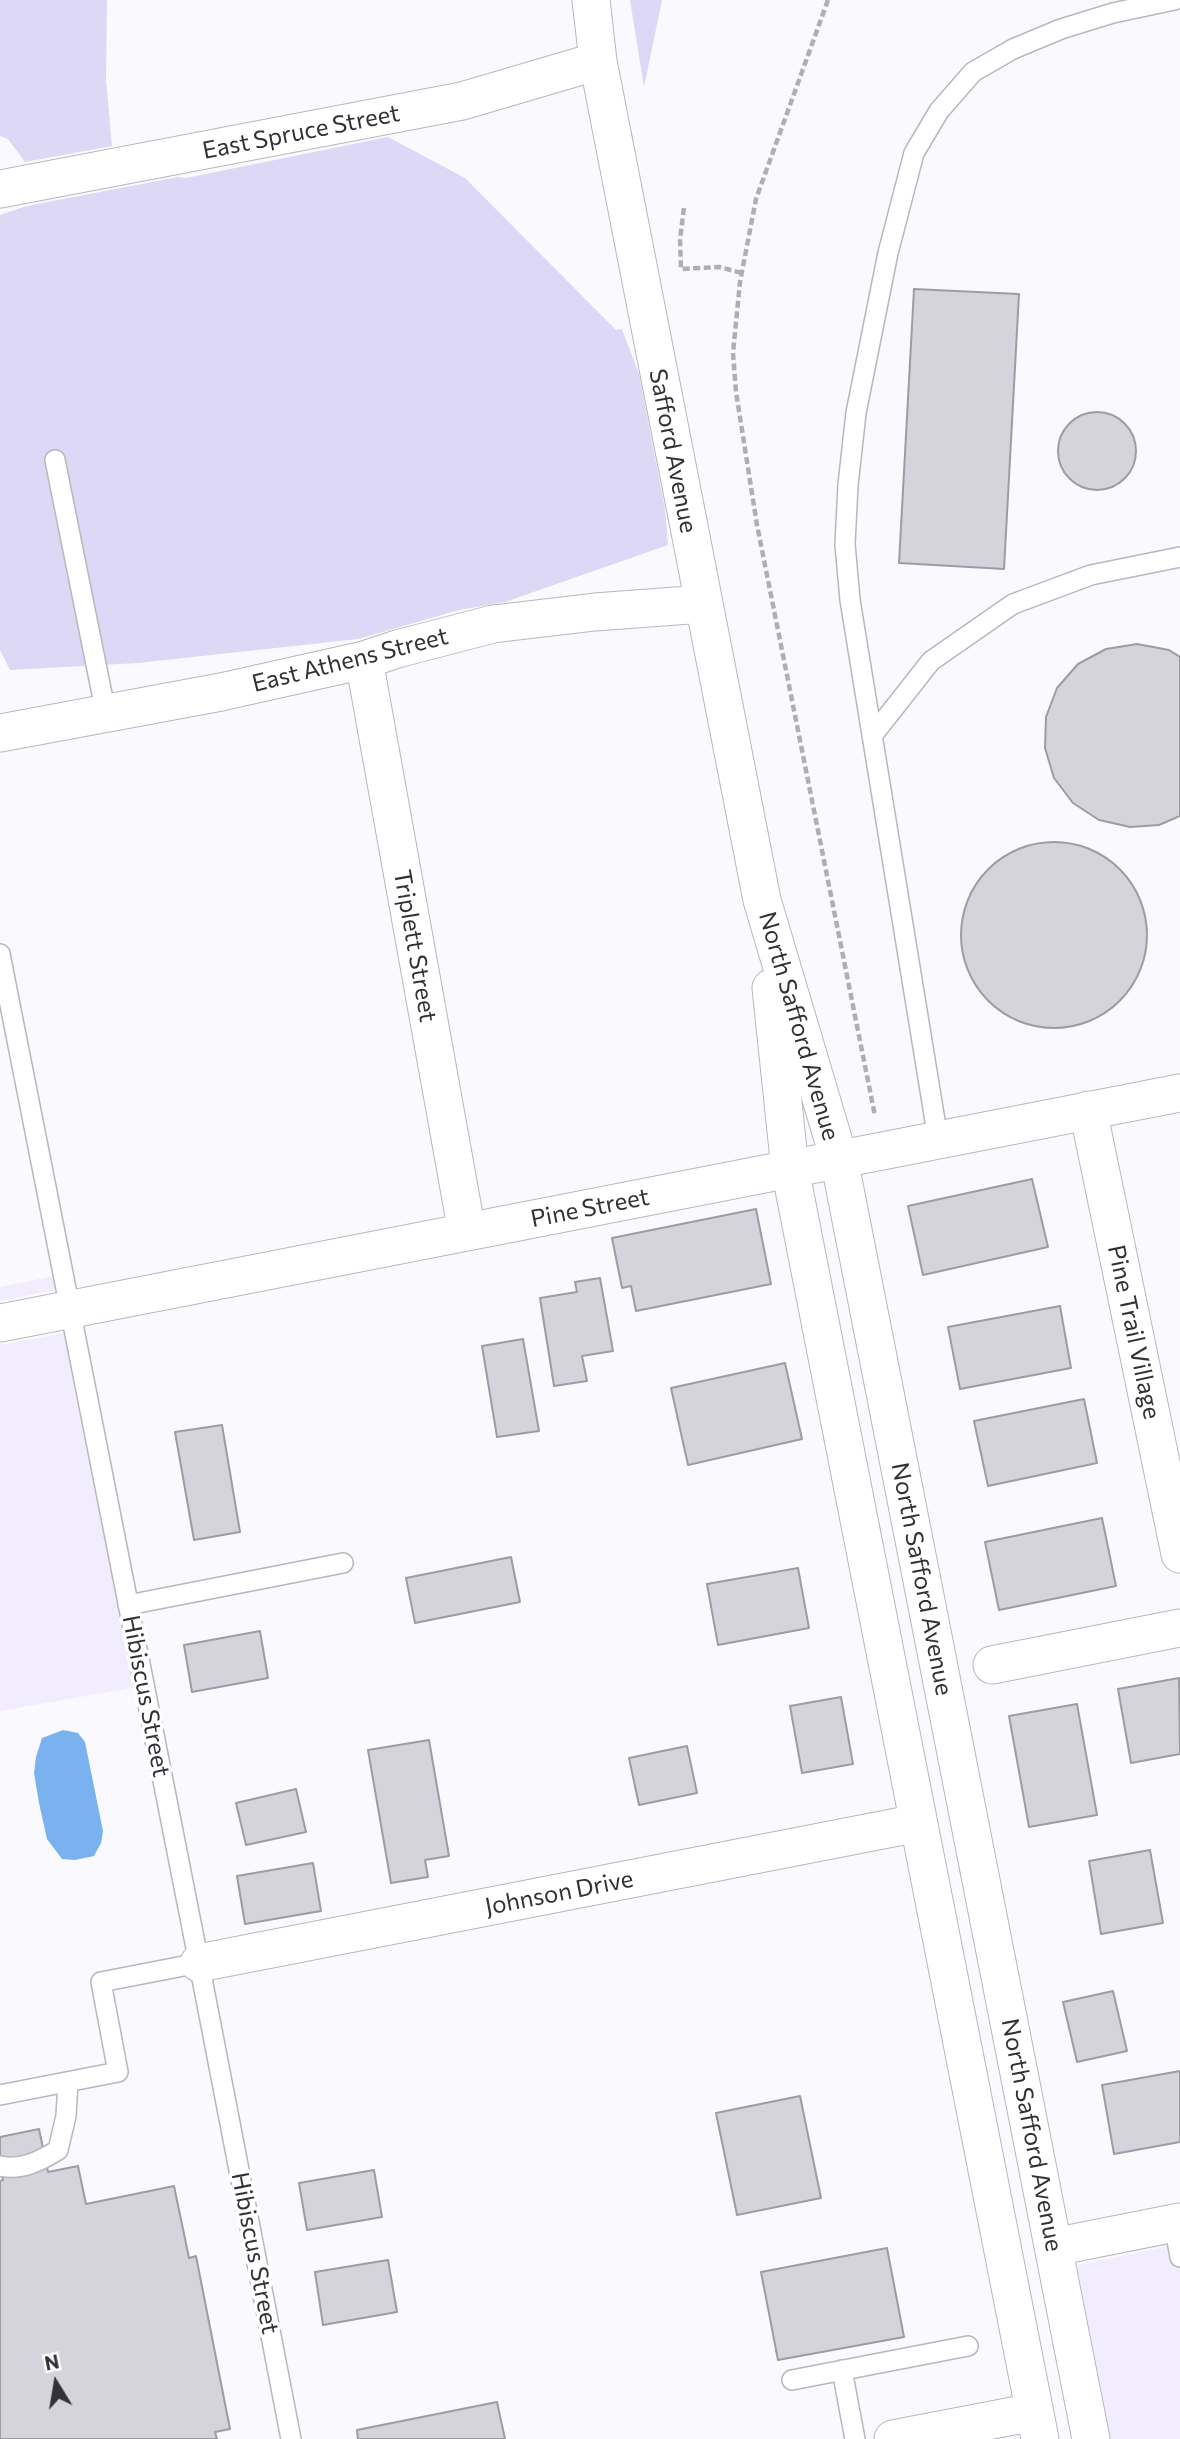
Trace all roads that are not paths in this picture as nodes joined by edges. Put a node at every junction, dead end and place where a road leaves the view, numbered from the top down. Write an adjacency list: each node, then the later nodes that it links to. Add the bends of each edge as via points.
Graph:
1 (592, 0): 3 (street, Safford Avenue)
2 (1174, 0): 11 (lane, via 1060,29 973,72 939,111 914,153 876,308 848,485 845,544 850,600)
3 (598, 61): 4 (street, East Spruce Street, via 462,101); 7 (street, Safford Avenue)
4 (0, 189)
5 (55, 460): 9 (lane)
6 (1180, 557): 11 (lane, via 1091,575 1013,604 931,661)
7 (703, 604): 8 (street, East Athens Street, via 493,624); 12 (street, Safford Avenue)
8 (363, 660): 9 (street, East Athens Street); 19 (street, Triplett Street)
9 (106, 714): 10 (street, East Athens Street)
10 (0, 733)
11 (872, 736): 16 (lane)
12 (762, 900): 17 (street, North Safford Avenue); 18 (street, North Safford Avenue)
13 (0, 954): 20 (lane, Hibiscus Street)
14 (1180, 1093): 15 (street, Pine Street)
15 (1088, 1110): 16 (street, Pine Street); 22 (street, Pine Trail Village)
16 (938, 1139): 17 (street, Pine Street)
17 (839, 1159): 18 (street, Pine Street); 33 (street, North Safford Avenue)
18 (789, 1169): 19 (street, Pine Street); 27 (street, North Safford Avenue)
19 (467, 1232): 20 (street, Pine Street)
20 (69, 1310): 21 (street, Pine Street); 24 (lane, Hibiscus Street)
21 (0, 1323)
22 (1180, 1554)
23 (342, 1563): 24 (lane)
24 (128, 1605): 28 (lane, Hibiscus Street)
25 (1180, 1628): 26 (street)
26 (992, 1665)
27 (918, 1823): 28 (street, Johnson Drive); 37 (street, North Safford Avenue)
28 (200, 1963): 29 (lane, via 101,1982 118,2072); 38 (lane, Hibiscus Street)
29 (68, 2082): 30 (lane); 31 (lane, via 58,2150 36,2163)
30 (0, 2095)
31 (0, 2166)
32 (1178, 2234): 33 (street)
33 (1054, 2247): 41 (street, North Safford Avenue)
34 (968, 2346): 35 (lane)
35 (842, 2370): 36 (lane); 39 (lane)
36 (792, 2380)
37 (1037, 2426): 40 (street)
38 (291, 2439)
39 (855, 2439)
40 (893, 2439)
41 (1091, 2439)

